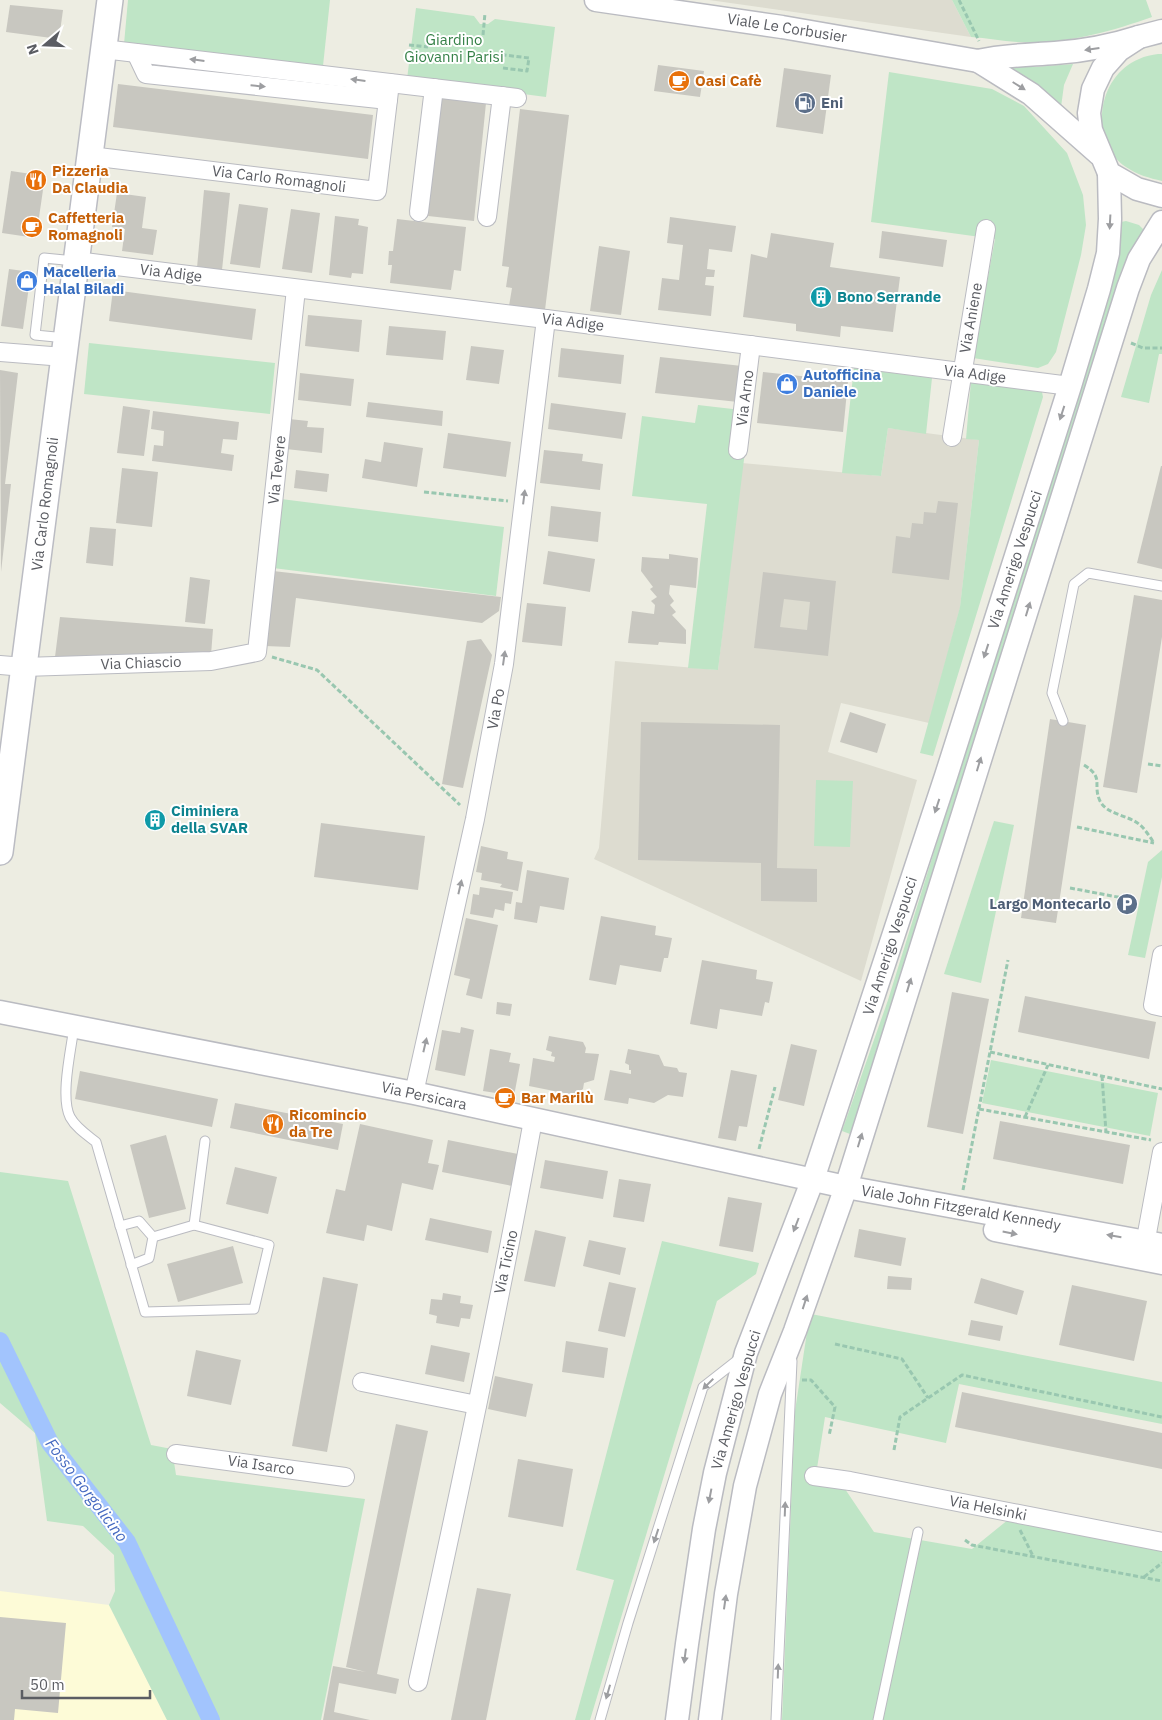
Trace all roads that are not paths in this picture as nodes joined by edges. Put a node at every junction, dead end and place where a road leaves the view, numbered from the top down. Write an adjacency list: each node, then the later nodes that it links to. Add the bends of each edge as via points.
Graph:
1 (110, 0): 5 (main road, Via Carlo Romagnoli)
2 (596, 0): 6 (street, Viale Le Corbusier)
3 (1162, 31): 4 (street, Viale Le Corbusier)
4 (1139, 37): 6 (street, Viale Le Corbusier, one-way to 6, via 1098,48 1056,53 1001,56); 10 (street, Via Amerigo Vespucci, via 1119,50 1103,68 1093,89 1089,113 1091,130)
5 (103, 49): 8 (street, via 136,53 146,74); 9 (main road, Via Carlo Romagnoli)
6 (979, 51): 10 (street, Viale Le Corbusier, one-way to 10, via 1032,94)
7 (434, 88): 8 (street); 12 (street); 13 (street, via 509,97)
8 (389, 92): 9 (street, Via Carlo Romagnoli, via 377,191)
9 (90, 156): 16 (main road, Via Carlo Romagnoli)
10 (1105, 164): 11 (street, Viale Le Corbusier, via 1137,189); 23 (street, Via Amerigo Vespucci, one-way to 23, via 1110,219 1108,253)
11 (1162, 196)
12 (420, 212)
13 (487, 217)
14 (1162, 222): 40 (street, Via Amerigo Vespucci, one-way to 14, via 1113,336 1140,258)
15 (986, 229): 22 (street, Via Aniene)
16 (76, 261): 17 (street, Via Adige); 20 (main road, Via Carlo Romagnoli)
17 (296, 289): 18 (street, Via Adige); 27 (street, Via Tevere)
18 (546, 319): 19 (street, Via Adige); 35 (street, Via Po, one-way to 18, via 475,819 504,664)
19 (751, 345): 22 (street, Via Adige); 25 (street, Via Arno)
20 (65, 348): 21 (street); 28 (main road, Via Carlo Romagnoli)
21 (0, 352)
22 (961, 372): 23 (street, Via Adige); 24 (street, Via Aniene)
23 (1070, 386): 39 (street, Via Amerigo Vespucci, one-way to 39)
24 (952, 437)
25 (738, 450)
26 (1162, 586): 29 (lane, via 1088,573 1074,584 1052,693)
27 (257, 652): 28 (street, Via Chiascio, via 211,661)
28 (12, 666): 30 (main road, Via Carlo Romagnoli)
29 (1062, 721)
30 (0, 844)
31 (1162, 956): 32 (street)
32 (1157, 1006)
33 (0, 1012): 34 (street, Via Persicara)
34 (74, 1026): 35 (street, Via Persicara); 42 (lane, via 66,1099 70,1117 96,1142)
35 (414, 1093): 36 (street, Via Persicara)
36 (534, 1120): 39 (street, Via Persicara); 49 (street, Via Ticino)
37 (206, 1141): 41 (lane)
38 (1157, 1146): 44 (street)
39 (813, 1179): 40 (street, Via Persicara); 47 (street, Via Amerigo Vespucci, one-way to 47)
40 (846, 1187): 44 (street, Viale John Fitzgerald Kennedy, one-way to 40, via 960,1208); 44 (street, Viale John Fitzgerald Kennedy, one-way to 44, via 889,1209); 46 (street, Via Amerigo Vespucci, one-way to 40)
41 (194, 1225): 43 (lane); 45 (lane, via 269,1245 254,1309 144,1312)
42 (120, 1226): 43 (lane, via 139,1221); 45 (lane)
43 (153, 1237): 45 (lane, via 149,1258)
44 (1153, 1252)
45 (131, 1265)
46 (795, 1331): 58 (street, Via Amerigo Vespucci, one-way to 46, via 724,1604 745,1486 770,1394); 59 (lane, one-way to 46, via 790,1379)
47 (746, 1353): 56 (lane, one-way to 56, via 704,1386); 57 (street, Via Amerigo Vespucci, one-way to 57, via 704,1529)
48 (362, 1382): 49 (street)
49 (476, 1405): 55 (street, Via Ticino)
50 (176, 1454): 52 (street, Via Isarco)
51 (814, 1476): 54 (street, Via Helsinki)
52 (345, 1477)
53 (918, 1532): 60 (lane)
54 (1162, 1542)
55 (418, 1682)
56 (600, 1720)
57 (677, 1720)
58 (710, 1720)
59 (776, 1720)
60 (878, 1720)

